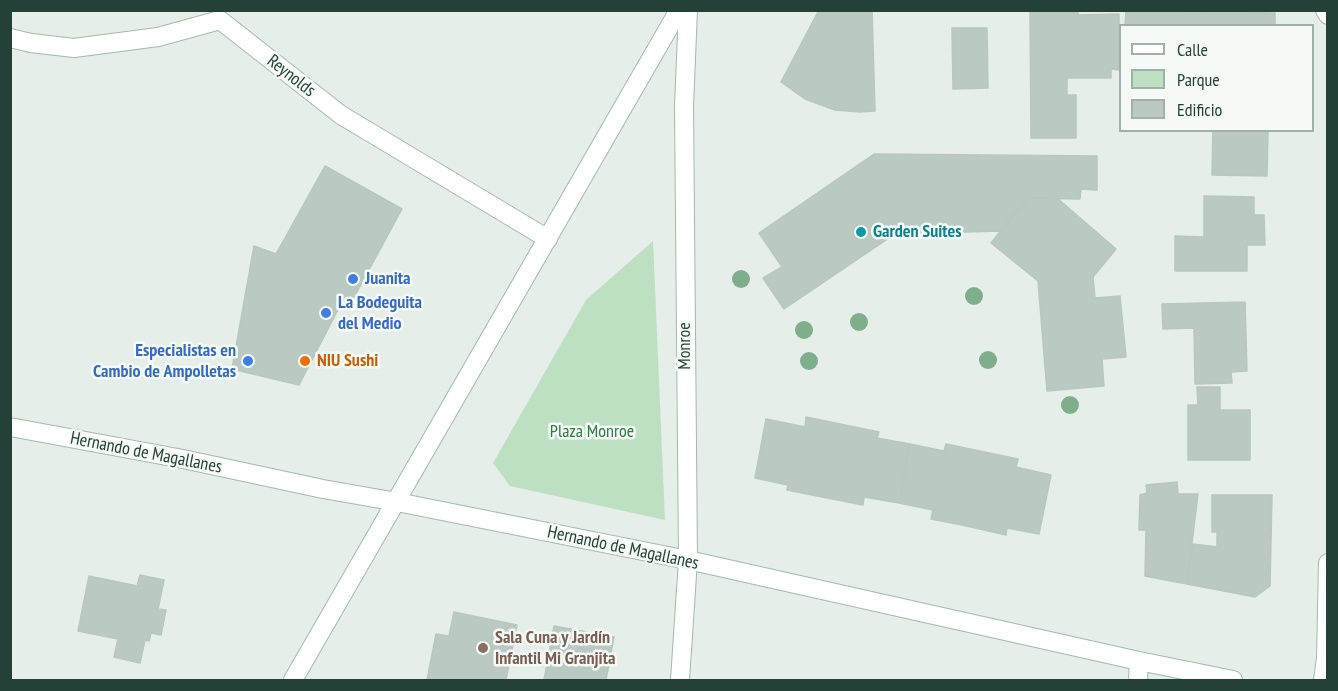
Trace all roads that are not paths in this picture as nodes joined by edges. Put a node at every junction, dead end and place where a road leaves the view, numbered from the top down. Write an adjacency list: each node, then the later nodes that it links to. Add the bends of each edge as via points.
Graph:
1 (679, 10): 7 (main road)
2 (688, 10): 10 (main road, Monroe, via 684,106)
3 (1325, 10): 5 (main road)
4 (222, 15): 6 (main road, Reynolds, via 158,38 74,48); 7 (main road, Reynolds, via 341,115)
5 (1328, 15)
6 (10, 38)
7 (548, 239): 9 (main road)
8 (10, 427): 9 (main road, Hernando de Magallanes)
9 (397, 502): 10 (main road, Hernando de Magallanes); 13 (main road)
10 (688, 560): 12 (main road, Hernando de Magallanes); 14 (main road, Monroe)
11 (1328, 563): 17 (main road)
12 (1140, 661): 15 (main road); 16 (main road, Hernando de Magallanes)
13 (293, 681)
14 (680, 681)
15 (1138, 681)
16 (1233, 681)
17 (1323, 681)

